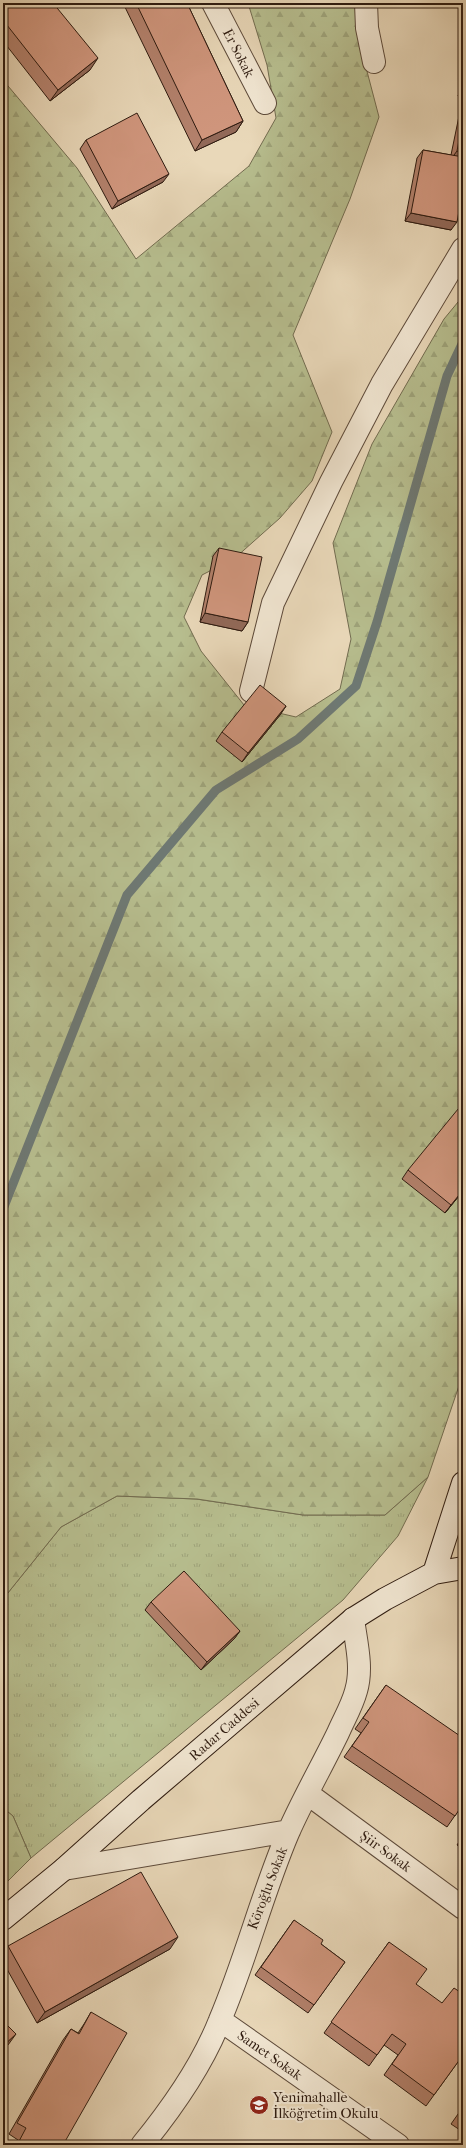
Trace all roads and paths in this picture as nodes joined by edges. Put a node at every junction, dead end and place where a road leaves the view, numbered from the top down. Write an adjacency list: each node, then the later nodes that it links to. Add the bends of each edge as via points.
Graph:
1 (213, 3): 4 (street, Er Sokak)
2 (366, 3): 3 (street, via 367,28)
3 (374, 62)
4 (265, 103)
5 (463, 249): 6 (street, via 382,384 273,603)
6 (251, 691)
7 (463, 1483): 9 (street)
8 (463, 1568): 9 (street, Radar Caddesi)
9 (434, 1572): 10 (street, Radar Caddesi)
10 (353, 1619): 11 (street, Köroğlu Sokak, via 360,1670 356,1691); 13 (street, Radar Caddesi)
11 (308, 1794): 12 (street, Köroğlu Sokak); 14 (street, Şiir Sokak)
12 (288, 1832): 13 (street); 16 (street, Köroğlu Sokak)
13 (64, 1869): 15 (street, Radar Caddesi)
14 (463, 1908)
15 (3, 1919)
16 (220, 2020): 17 (street, Köroğlu Sokak, via 201,2061 183,2090); 18 (street, Samet Sokak)
17 (142, 2145)
18 (398, 2145)

